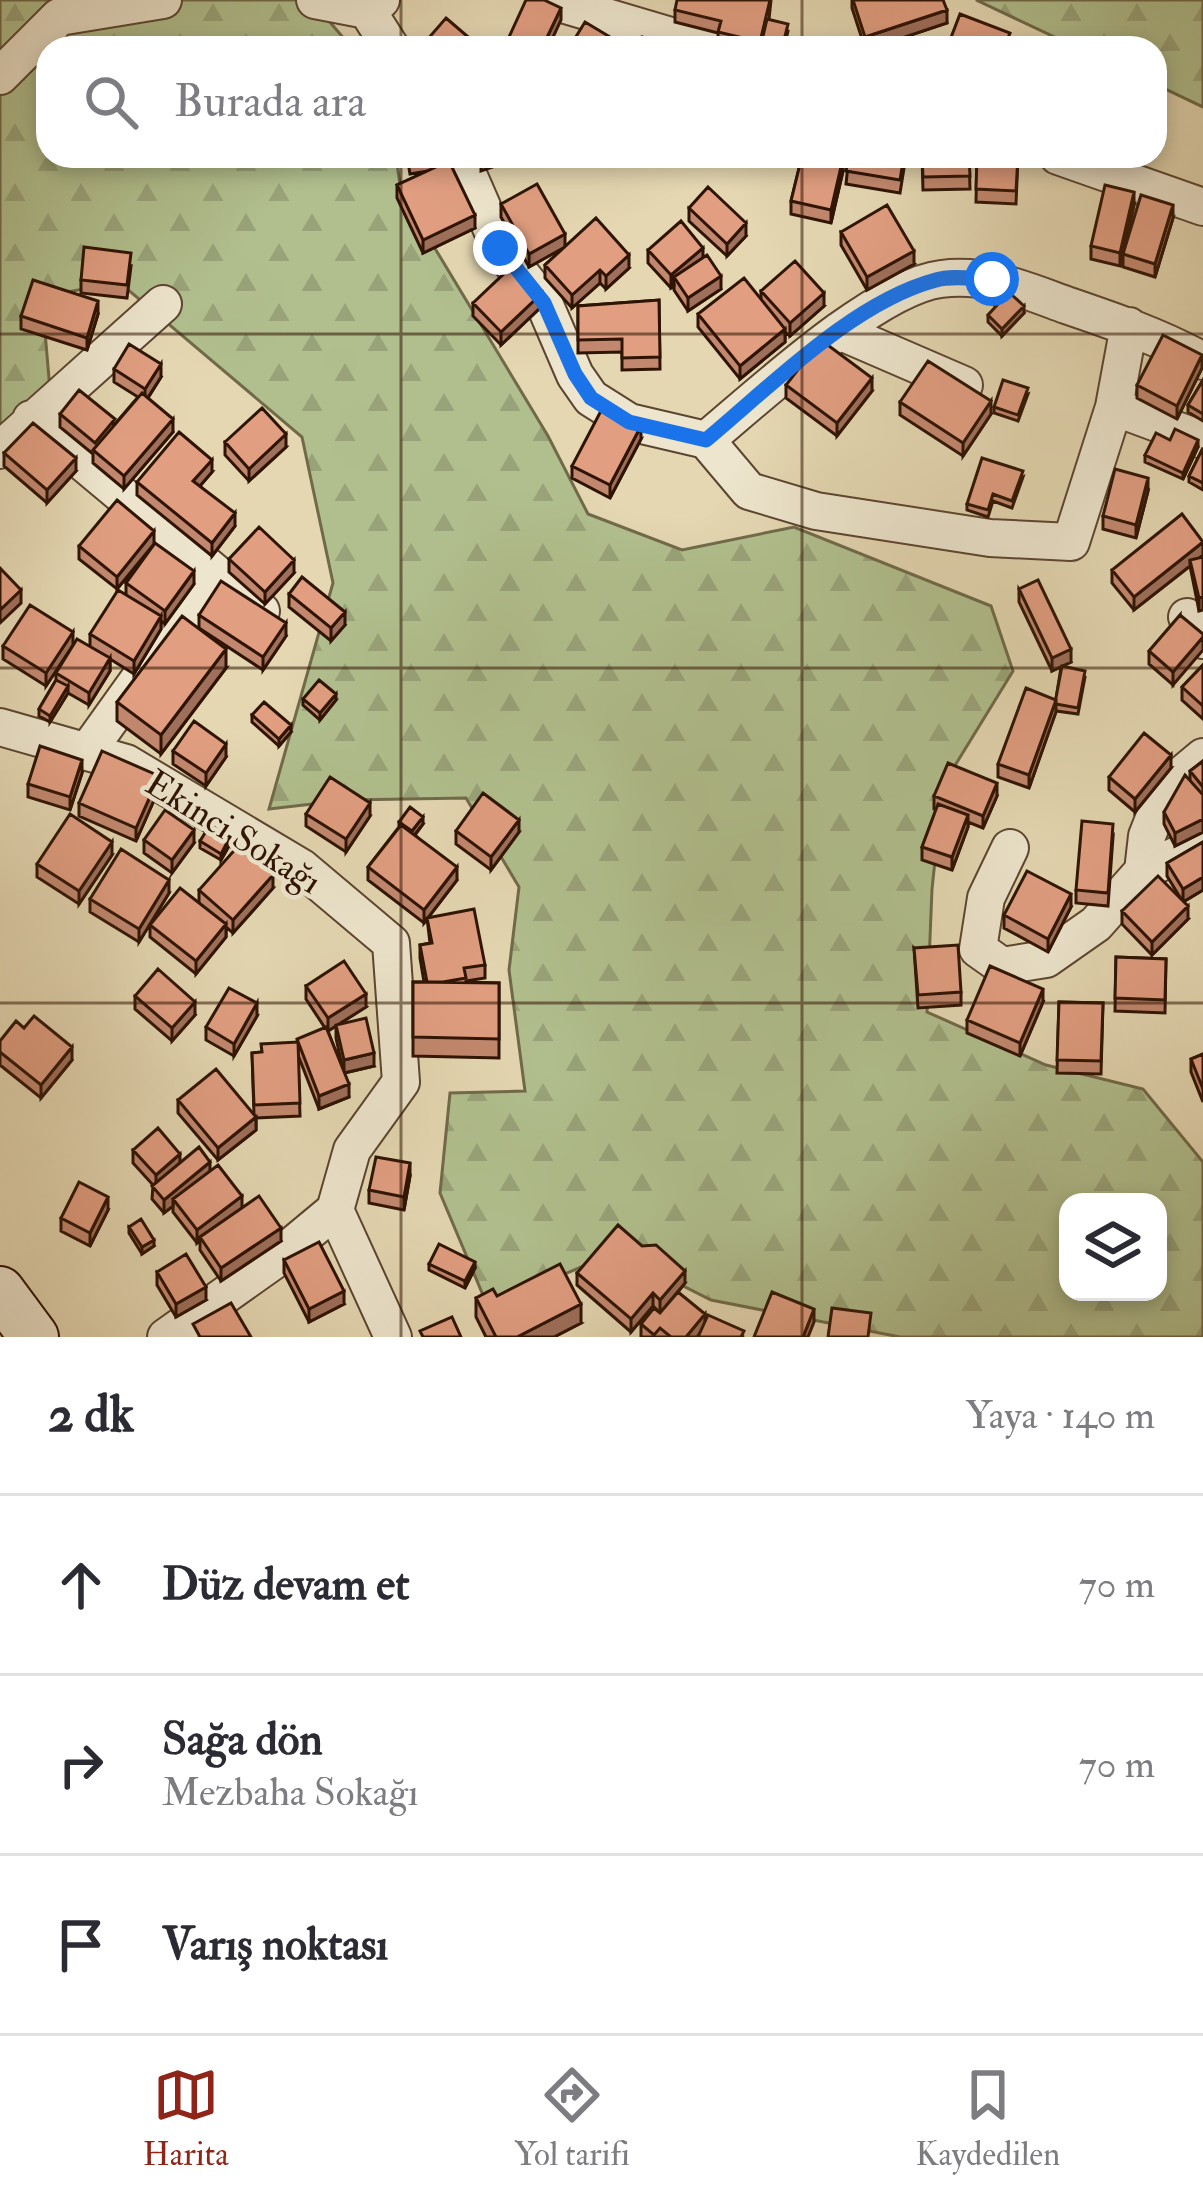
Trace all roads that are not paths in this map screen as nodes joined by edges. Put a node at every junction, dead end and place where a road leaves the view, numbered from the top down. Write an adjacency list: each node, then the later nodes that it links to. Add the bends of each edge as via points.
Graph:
1 (163, 0): 5 (street, via 59,17)
2 (315, 0): 4 (street)
3 (549, 0): 7 (street)
4 (374, 5): 6 (street)
5 (40, 36)
6 (386, 36)
7 (670, 36)
8 (36, 40): 9 (street)
9 (0, 76)
10 (465, 168): 20 (street, via 500,248 544,303 591,398 629,422)
11 (1091, 168): 12 (street)
12 (1203, 208)
13 (163, 304): 19 (street)
14 (1129, 326): 15 (street, via 992,279 938,279); 16 (street); 18 (street)
15 (839, 331): 17 (street); 20 (street)
16 (1203, 361)
17 (964, 385)
18 (1114, 407): 20 (street, via 1071,542 816,511 749,490); 21 (street)
19 (31, 419): 22 (street); 23 (street)
20 (706, 440)
21 (1203, 440)
22 (0, 450)
23 (214, 573): 24 (street); 26 (street)
24 (261, 611)
25 (0, 727): 26 (street, Ekinci Sokağı)
26 (89, 749): 31 (street, Ekinci Sokağı, via 127,763 302,868 391,943 401,1082 352,1150)
27 (1203, 757): 30 (street, via 1166,788)
28 (1203, 844): 30 (street)
29 (1010, 848): 30 (street, via 986,898 978,949 1002,966 1046,959 1096,924)
30 (1143, 871)
31 (335, 1210): 34 (street); 35 (street)
32 (0, 1291): 33 (street)
33 (34, 1337)
34 (166, 1337)
35 (393, 1337)

